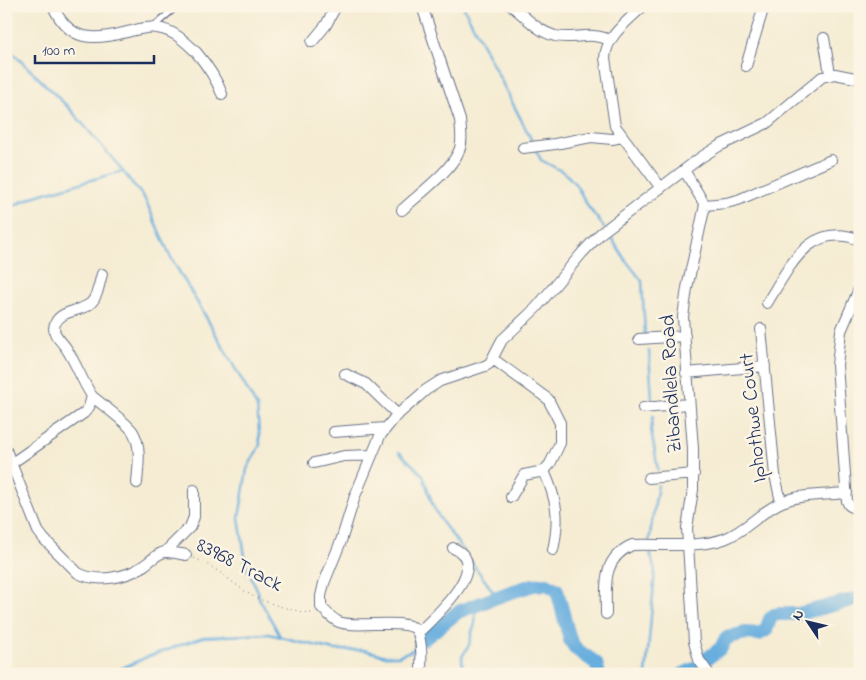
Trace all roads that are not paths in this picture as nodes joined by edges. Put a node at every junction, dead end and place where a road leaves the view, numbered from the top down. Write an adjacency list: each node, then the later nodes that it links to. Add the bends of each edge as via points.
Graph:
1 (53, 6): 8 (street, via 67,28 85,37)
2 (177, 6): 8 (lane)
3 (336, 6): 11 (street)
4 (422, 6): 22 (street, via 462,134 458,152 448,167)
5 (512, 6): 10 (street, via 537,28 556,36 591,35)
6 (643, 6): 10 (street)
7 (764, 6): 12 (street)
8 (153, 27): 15 (street, via 173,33 190,46 212,72)
9 (824, 38): 13 (street)
10 (610, 40): 16 (street, via 605,58 614,119)
11 (312, 42)
12 (746, 66)
13 (830, 74): 14 (street); 19 (street, via 818,80 767,123 719,146)
14 (860, 79)
15 (222, 94)
16 (622, 137): 17 (street, via 591,137); 20 (street)
17 (523, 148)
18 (831, 160): 21 (street, via 738,200)
19 (684, 170): 20 (street); 21 (street)
20 (661, 188): 30 (street, via 594,240 536,308 502,340)
21 (706, 205): 28 (street, Zibandlela Road, via 684,306)
22 (402, 210)
23 (860, 240): 26 (street, via 834,235 810,243 790,266)
24 (102, 274): 34 (street, via 95,297 89,304 65,314 54,326 55,335)
25 (860, 287): 49 (street, via 841,331 837,365)
26 (767, 303)
27 (761, 329): 31 (street, Iphothwe Court)
28 (685, 336): 29 (street); 32 (street, Zibandlela Road)
29 (639, 340)
30 (493, 359): 37 (street, via 485,366 440,381); 44 (street, via 548,399 558,417 560,444)
31 (765, 366): 32 (street); 51 (street, Iphothwe Court, via 775,475)
32 (686, 373): 35 (street, Zibandlela Road)
33 (345, 374): 37 (street, via 366,384)
34 (92, 396): 43 (street, via 84,413); 47 (street, via 134,434)
35 (689, 404): 36 (street); 45 (street, Zibandlela Road)
36 (643, 408)
37 (398, 415): 38 (street)
38 (385, 428): 39 (street); 41 (street)
39 (334, 432)
40 (6, 450): 43 (street, 83968 Track)
41 (372, 455): 42 (street); 59 (street, via 324,583 321,607 340,623 405,624)
42 (314, 462)
43 (12, 463): 56 (street, 83968 Track, via 38,531 78,573 85,576 123,576)
44 (544, 470): 50 (street, via 524,475); 55 (street, via 553,490 558,517)
45 (694, 474): 46 (street); 53 (street, Zibandlela Road, via 686,528)
46 (649, 478)
47 (138, 483)
48 (194, 490): 56 (street, via 194,517 190,527)
49 (847, 493): 51 (street); 52 (street, via 849,505)
50 (511, 497)
51 (781, 502): 53 (street, via 727,538)
52 (854, 508)
53 (687, 544): 58 (street, via 632,545 618,555 606,578); 61 (street, Zibandlela Road, via 695,649)
54 (453, 548): 59 (street, via 466,559 465,576 445,606)
55 (553, 550)
56 (165, 552): 57 (street, 83968 Track)
57 (186, 555)
58 (606, 614)
59 (418, 632): 60 (street)
60 (421, 674)
61 (709, 674)

